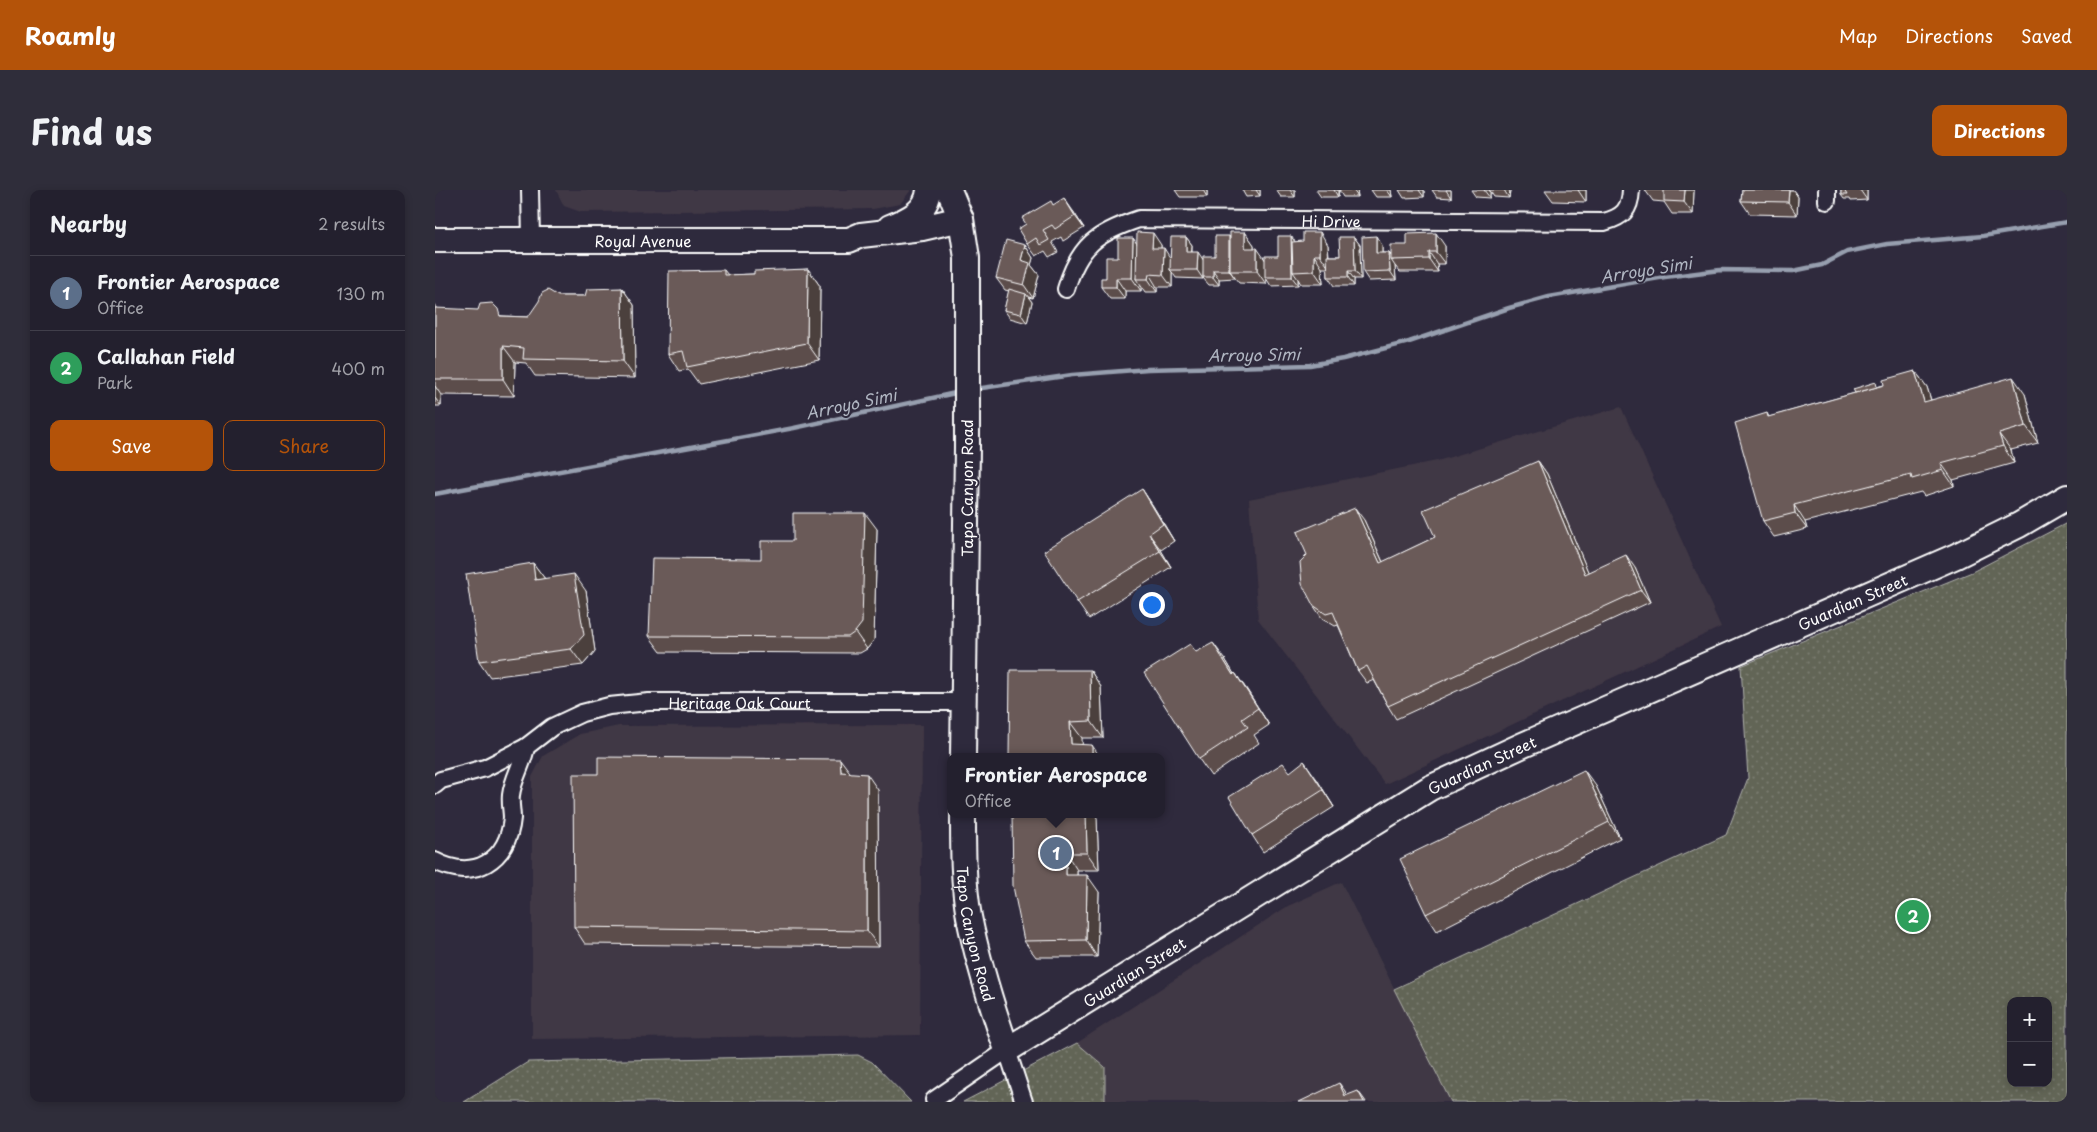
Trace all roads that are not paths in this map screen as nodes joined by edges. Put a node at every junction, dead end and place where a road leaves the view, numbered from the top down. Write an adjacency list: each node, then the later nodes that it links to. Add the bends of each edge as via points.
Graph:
1 (531, 190): 8 (street)
2 (929, 190): 7 (street, via 923,208 911,218)
3 (949, 190): 6 (street, Tapo Canyon Road)
4 (966, 190): 6 (street, Tapo Canyon Road)
5 (1631, 190): 11 (street, Hi Drive, via 1626,210 1616,219 1603,222 1139,219 1112,228 1094,240 1071,272)
6 (961, 219): 7 (street, Royal Avenue, via 922,228); 10 (street, Royal Avenue, via 933,240 858,248); 13 (street, Tapo Canyon Road, via 967,258)
7 (876, 233): 10 (street, Royal Avenue)
8 (531, 239): 9 (street, Royal Avenue); 10 (street, Royal Avenue)
9 (435, 240)
10 (849, 240)
11 (1066, 289)
12 (2067, 497): 19 (street, Guardian Street, via 1956,556 1431,788)
13 (963, 702): 14 (street, Heritage Oak Court, via 649,702 609,706 582,713 552,727); 15 (street, Tapo Canyon Road)
14 (525, 747): 16 (street, Heritage Oak Court, via 485,768 441,780); 18 (street, via 511,796 512,819 500,853 487,863 469,870 447,867)
15 (963, 753)
16 (435, 785)
17 (963, 818): 19 (street, Tapo Canyon Road, via 969,916)
18 (435, 861)
19 (1007, 1050): 20 (street, Guardian Street); 21 (street)
20 (934, 1100)
21 (1024, 1102)

